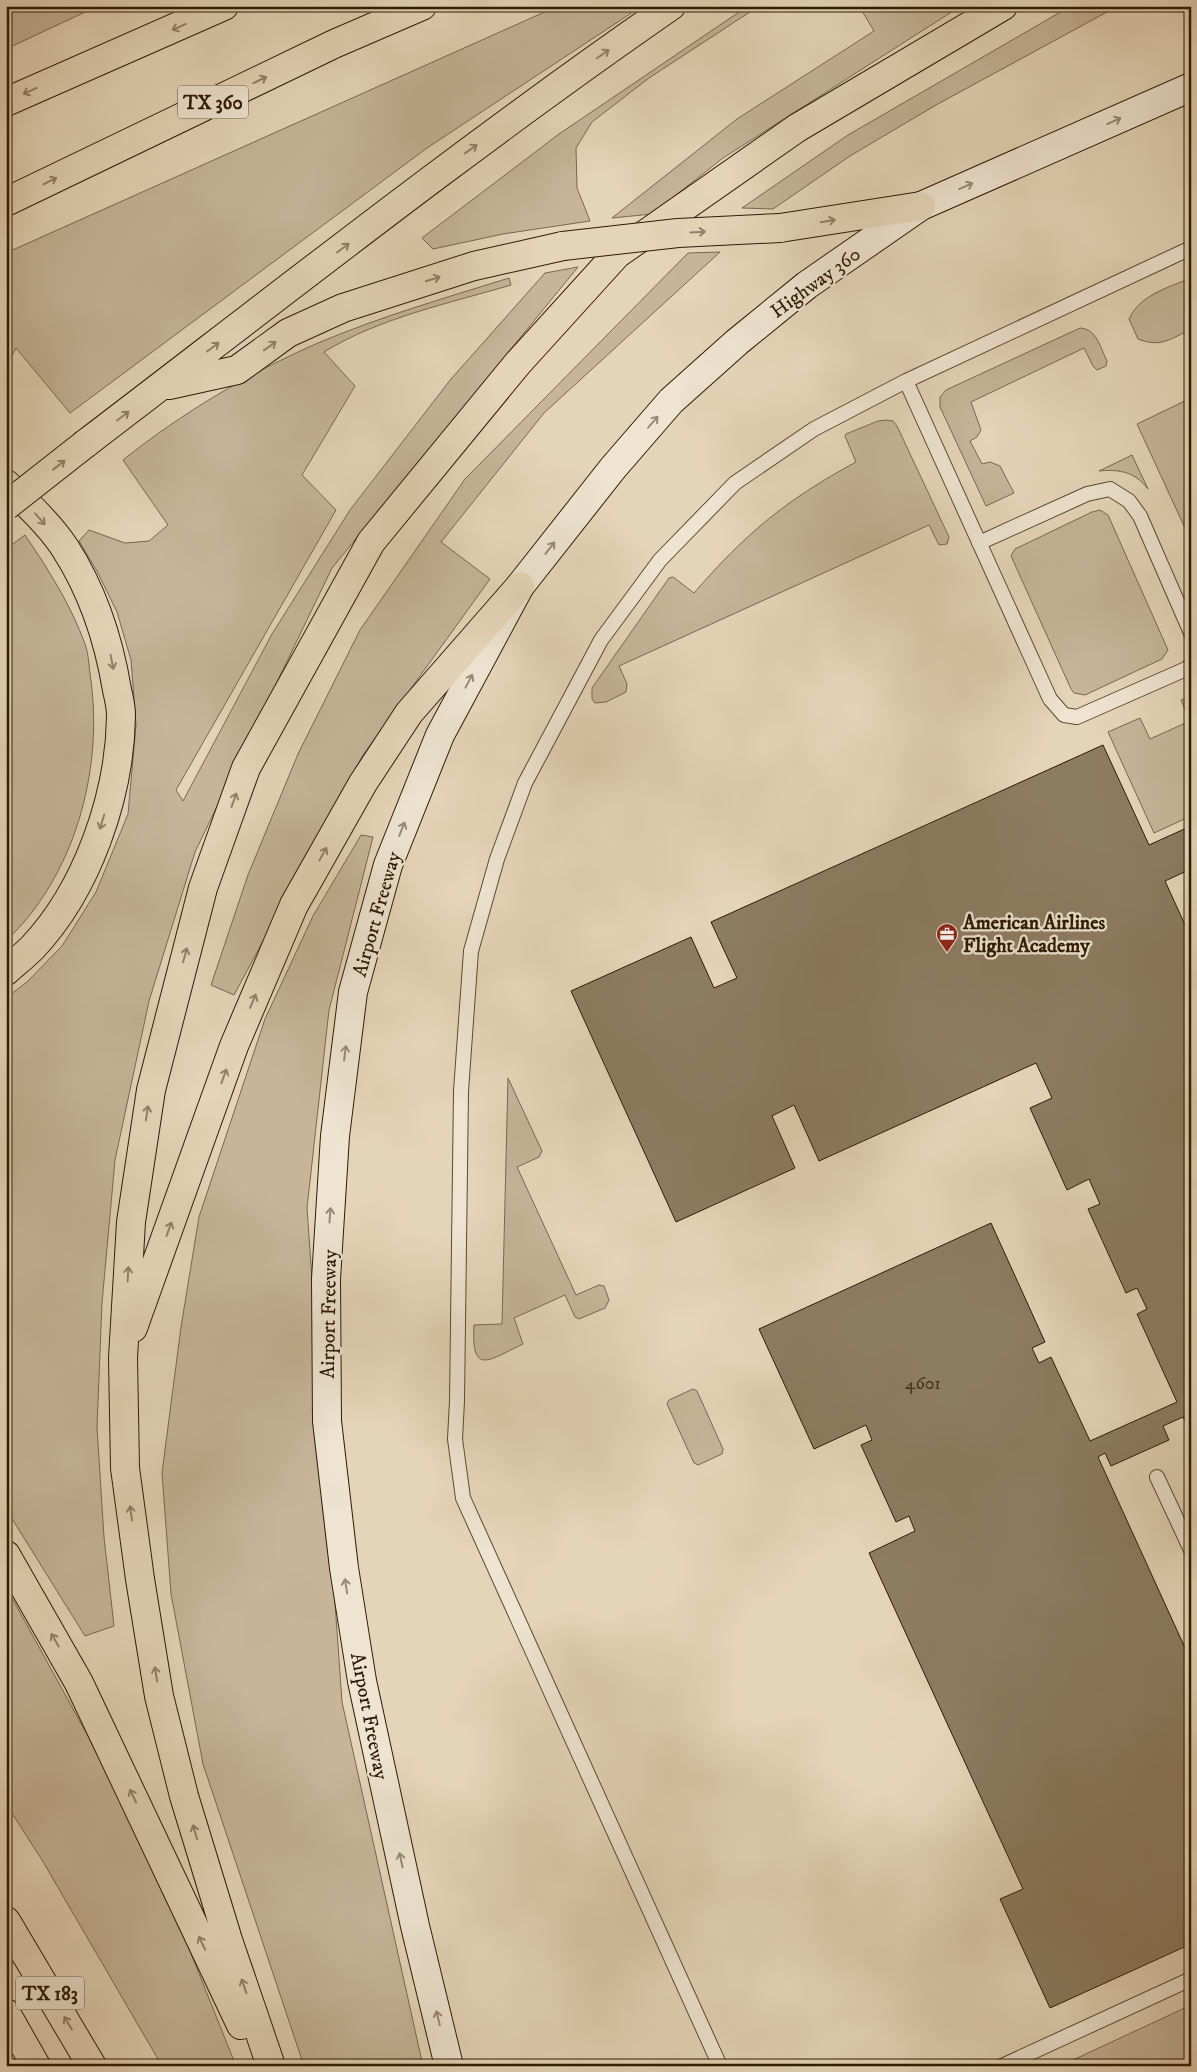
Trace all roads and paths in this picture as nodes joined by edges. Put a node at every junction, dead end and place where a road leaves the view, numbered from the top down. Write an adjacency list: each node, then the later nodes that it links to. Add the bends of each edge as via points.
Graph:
1 (224, 6): 6 (highway, one-way to 6)
2 (422, 6): 7 (highway, TX 360, one-way to 2, via 334,44)
3 (671, 6): 11 (highway, one-way to 3, via 472,149)
4 (1003, 6): 19 (highway, one-way to 4, via 130,1222 151,1090 202,888 246,768 371,542 518,363 617,254 797,128)
5 (1191, 86): 8 (main road, Highway 360, one-way to 5)
6 (6, 102)
7 (6, 202)
8 (921, 206): 11 (highway, one-way to 8, bridge, via 237,370 288,333 343,308 474,266 563,246 678,233 780,228); 15 (main road, Highway 360, one-way to 8, via 613,468 671,401 736,342 807,285)
9 (1191, 248): 10 (lane)
10 (906, 381): 14 (lane); 31 (lane, via 814,429 735,483 660,560 601,640 525,783 496,859 471,951 461,1091 458,1401 454,1439 462,1498)
11 (160, 387): 13 (highway, one-way to 11, bridge)
12 (6, 484): 18 (highway, one-way to 18, via 65,548 91,598 112,656 121,714 116,777 97,838 72,895 32,948)
13 (6, 506)
14 (979, 543): 16 (lane, via 1087,494 1110,489 1129,501 1140,516); 17 (lane, via 1050,699 1064,715 1077,717)
15 (520, 586): 19 (highway, one-way to 15, via 234,1046 294,905 363,783 409,713); 30 (main road, Airport Freeway, one-way to 15, via 368,1709 344,1568 327,1421 326,1279 335,1136 353,992 388,865 440,735)
16 (1191, 633)
17 (1191, 665)
18 (6, 971)
19 (123, 1358): 29 (highway, one-way to 19, via 184,1796 159,1696 125,1468)
20 (1157, 1477): 21 (lane)
21 (1191, 1550)
22 (6, 1555): 28 (highway, one-way to 22, via 79,1683)
23 (6, 1921): 27 (highway, TX 183, one-way to 23)
24 (1191, 1979): 32 (lane)
25 (6, 2013): 26 (highway)
26 (36, 2066)
27 (92, 2066)
28 (261, 2066)
29 (271, 2066)
30 (449, 2066)
31 (720, 2066)
32 (1002, 2066)

